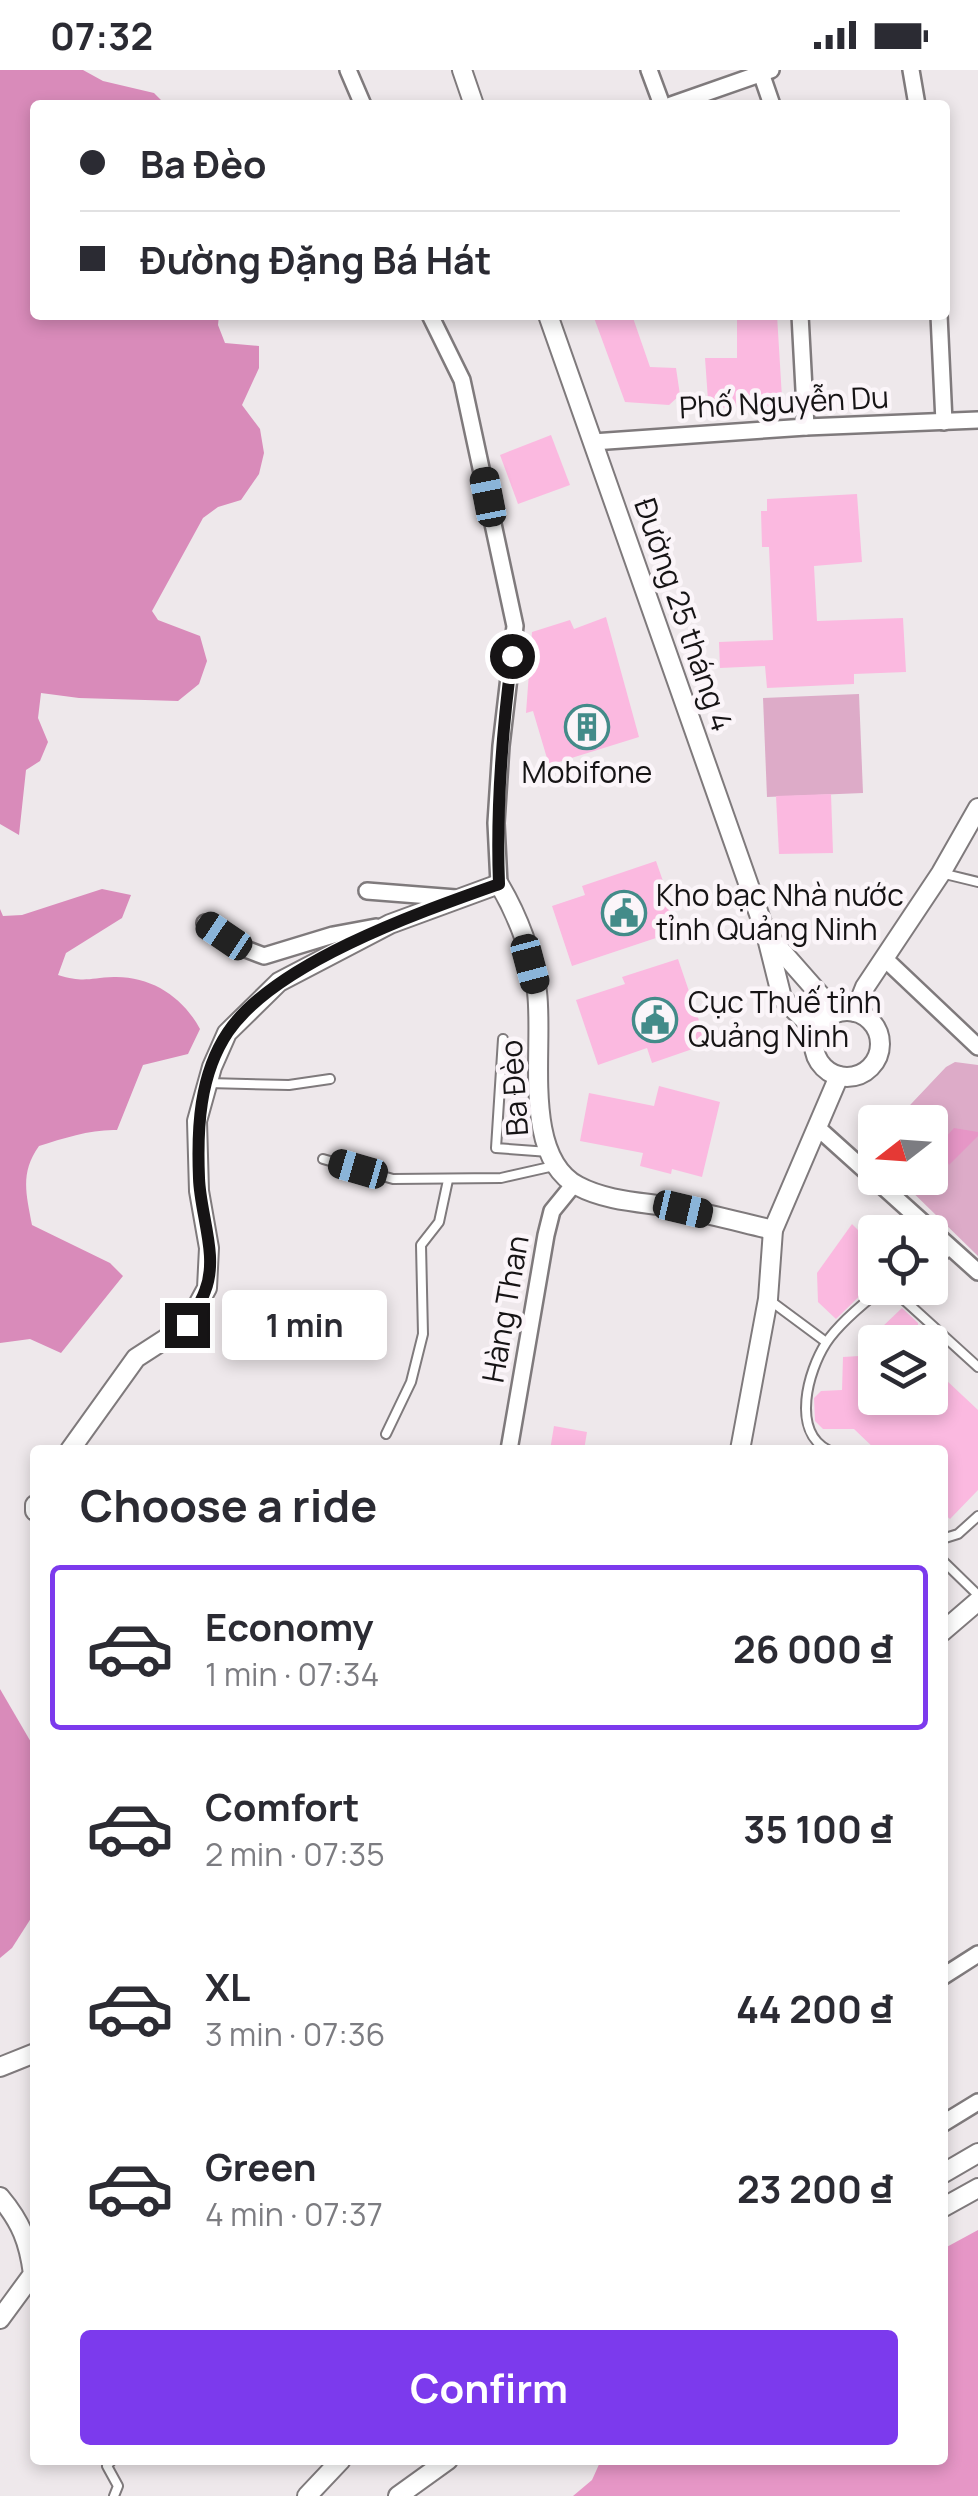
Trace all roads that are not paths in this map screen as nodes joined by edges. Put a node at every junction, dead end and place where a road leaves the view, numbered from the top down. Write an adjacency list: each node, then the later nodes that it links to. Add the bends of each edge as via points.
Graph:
1 (348, 70): 6 (street)
2 (462, 70): 7 (street)
3 (649, 70): 8 (street)
4 (912, 70): 11 (street)
5 (766, 72): 9 (street); 10 (street)
6 (361, 100)
7 (472, 100)
8 (660, 100)
9 (685, 100)
10 (771, 100)
11 (916, 100)
12 (432, 320): 23 (street, Ba Đèo, via 462,380 515,626 500,746)
13 (550, 320): 19 (street, Đường 25 tháng 4)
14 (800, 320): 18 (street)
15 (939, 320): 17 (street)
16 (978, 420): 17 (street, Phố Nguyễn Du)
17 (944, 422): 18 (street, Phố Nguyễn Du)
18 (806, 426): 19 (street, Phố Nguyễn Du)
19 (593, 442): 28 (street, Đường 25 tháng 4)
20 (978, 808): 21 (street)
21 (941, 872): 22 (lane); 29 (street)
22 (978, 882)
23 (499, 884): 25 (street); 39 (street, Ba Đèo, via 516,913 537,990 542,1135)
24 (367, 890): 25 (street)
25 (460, 898): 27 (street)
26 (205, 923): 27 (street, via 264,956)
27 (390, 924): 36 (street, via 278,982 227,1034)
28 (766, 934): 30 (street, Đường 25 tháng 4); 31 (street, Đường 25 tháng 4, via 782,998)
29 (884, 958): 30 (street); 33 (street)
30 (846, 1012): 31 (street); 34 (street, via 871,1021 880,1047 866,1071)
31 (816, 1032): 34 (street, via 818,1059)
32 (503, 1039): 39 (lane, via 496,1148)
33 (978, 1048)
34 (839, 1076): 37 (street)
35 (330, 1079): 36 (lane, via 289,1086)
36 (208, 1083): 52 (street, via 197,1121 207,1288 187,1325 136,1358)
37 (819, 1129): 42 (street); 43 (street)
38 (324, 1159): 40 (lane, via 392,1179)
39 (551, 1159): 40 (lane, via 501,1178); 41 (street, Ba Đèo)
40 (448, 1180): 51 (lane, via 439,1222 421,1245 424,1334)
41 (574, 1184): 42 (street, Ba Đèo); 53 (street, Hàng Than, via 552,1212 546,1235)
42 (774, 1230): 46 (street)
43 (951, 1248): 44 (lane); 45 (street)
44 (948, 1251)
45 (978, 1272)
46 (768, 1300): 49 (lane); 54 (street)
47 (866, 1305): 49 (lane)
48 (912, 1305): 50 (lane)
49 (826, 1342): 55 (lane, via 806,1391 808,1429)
50 (978, 1367)
51 (386, 1434)
52 (74, 1445)
53 (510, 1445)
54 (741, 1445)
55 (818, 1445)
56 (978, 1516): 57 (lane)
57 (948, 1537)
58 (948, 1566): 59 (lane)
59 (978, 1598): 60 (street)
60 (948, 1626)
61 (978, 1954): 62 (street)
62 (948, 1974)
63 (30, 2055): 64 (street)
64 (0, 2067)
65 (978, 2102): 66 (street)
66 (948, 2120)
67 (976, 2160): 68 (street)
68 (948, 2172)
69 (978, 2188): 71 (street)
70 (0, 2197): 72 (street)
71 (948, 2205)
72 (30, 2245)
73 (30, 2279): 74 (street)
74 (0, 2319)
75 (108, 2465): 78 (lane, via 118,2486)
76 (336, 2465): 79 (street)
77 (441, 2465): 80 (street)
78 (114, 2496)
79 (307, 2496)
80 (398, 2496)

